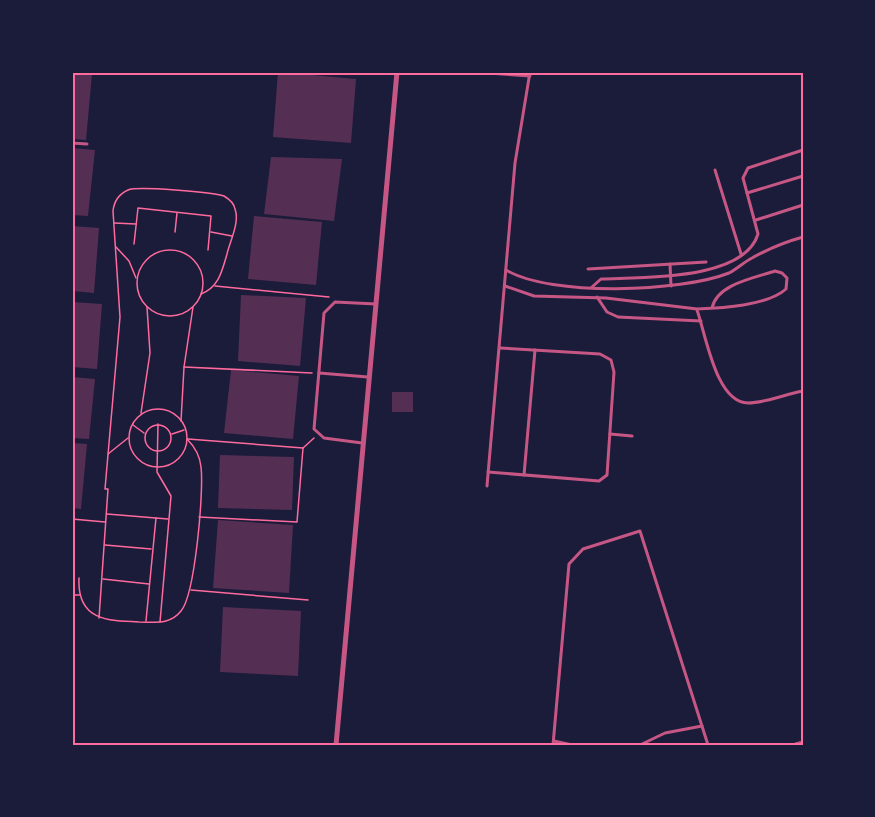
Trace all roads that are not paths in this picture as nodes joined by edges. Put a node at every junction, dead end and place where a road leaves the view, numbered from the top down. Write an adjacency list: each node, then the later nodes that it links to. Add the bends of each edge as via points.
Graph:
1 (397, 72): 27 (street)
2 (473, 72): 3 (lane)
3 (530, 74): 17 (lane, via 515,163)
4 (72, 142): 5 (lane)
5 (87, 144)
6 (803, 150): 9 (lane, via 746,170 743,178)
7 (715, 170): 13 (lane)
8 (803, 176): 9 (lane)
9 (747, 193): 11 (lane)
10 (803, 205): 11 (lane)
11 (755, 220): 13 (lane, via 757,237)
12 (803, 237): 22 (lane, via 753,257 730,272)
13 (741, 254): 18 (lane, via 719,268)
14 (706, 262): 15 (lane)
15 (669, 264): 16 (lane); 18 (lane)
16 (588, 269)
17 (506, 270): 20 (lane); 21 (lane, via 528,279)
18 (670, 275): 19 (lane); 22 (lane)
19 (625, 278): 23 (lane, via 598,279); 24 (lane)
20 (505, 286): 25 (lane, via 534,296); 31 (lane)
21 (582, 286): 23 (lane); 25 (lane)
22 (671, 286): 24 (lane)
23 (592, 287): 24 (lane)
24 (625, 288)
25 (581, 296): 26 (lane)
26 (597, 297): 29 (lane); 30 (lane, via 607,312 618,317)
27 (376, 304): 33 (lane, via 331,303 324,313); 34 (street)
28 (712, 308): 28 (lane, via 780,294 788,286 787,278 775,271 725,289); 29 (lane)
29 (697, 309): 30 (lane)
30 (701, 321): 35 (lane, via 721,383 730,397 753,403)
31 (500, 348): 32 (lane); 39 (lane)
32 (536, 350): 36 (lane, via 600,354 611,360 614,372); 40 (lane)
33 (319, 374): 34 (lane); 38 (lane, via 314,426 318,435)
34 (370, 377): 38 (street)
35 (803, 391)
36 (610, 434): 37 (lane); 40 (lane, via 607,475 602,481)
37 (632, 436)
38 (365, 444): 45 (street)
39 (488, 472): 40 (lane); 41 (lane)
40 (524, 475)
41 (487, 486)
42 (702, 726): 43 (lane, via 640,531 583,549 569,564); 47 (lane, via 665,733); 48 (lane)
43 (554, 743): 46 (lane)
44 (803, 743): 49 (street)
45 (336, 745)
46 (572, 745)
47 (640, 745)
48 (708, 745)
49 (796, 745)

